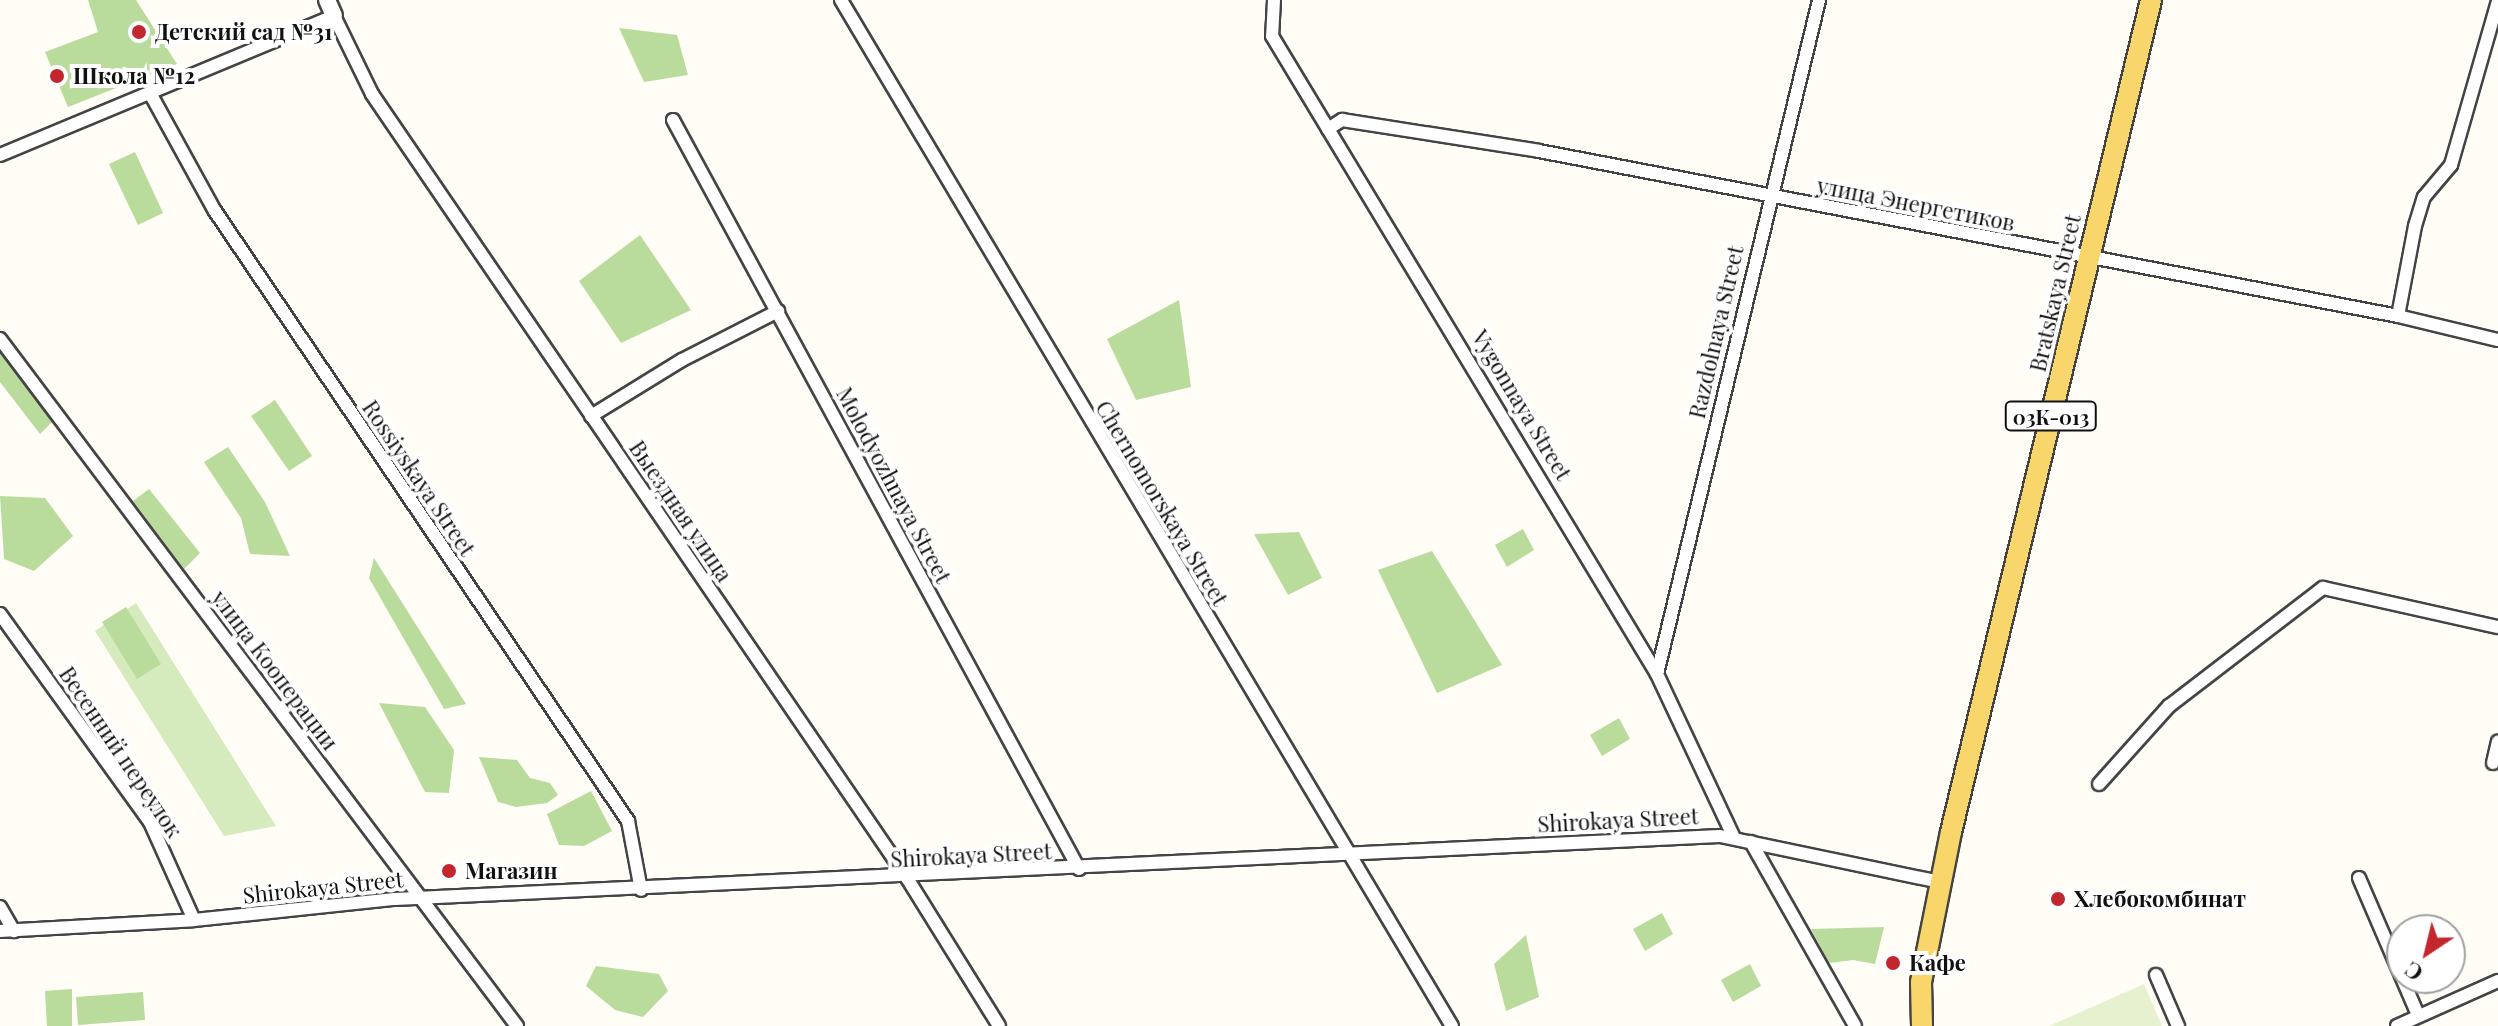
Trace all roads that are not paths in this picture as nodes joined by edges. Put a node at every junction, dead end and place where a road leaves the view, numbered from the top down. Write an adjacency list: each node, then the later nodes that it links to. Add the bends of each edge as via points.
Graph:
1 (327, 0): 7 (street)
2 (841, 0): 27 (street, Chernomorskaya Street)
3 (1274, 0): 10 (street, Vygonnaya Street, via 1272,36)
4 (1819, 0): 12 (street, Razdolnaya Street)
5 (2151, 0): 13 (main road, Bratskaya Street / 03К-013)
6 (2498, 1): 15 (street, via 2451,165 2424,197)
7 (334, 16): 8 (street); 18 (street, Выездная улица, via 372,94)
8 (150, 93): 11 (street); 32 (street, Rossiyskaya Street, via 180,153 247,259 628,821)
9 (673, 120): 14 (street, Molodyozhnaya Street)
10 (1328, 129): 12 (street, улица Энергетиков, via 1342,120 1539,151); 21 (street, Vygonnaya Street)
11 (0, 155)
12 (1768, 197): 13 (street, улица Энергетиков); 21 (street, Razdolnaya Street)
13 (2088, 257): 15 (street, улица Энергетиков); 31 (main road, Bratskaya Street / 03К-013)
14 (778, 311): 18 (street, via 682,360); 28 (street, Molodyozhnaya Street)
15 (2398, 316): 17 (street, улица Энергетиков)
16 (0, 339): 33 (street, улица Кооперации)
17 (2498, 340)
18 (591, 416): 29 (street, Выездная улица)
19 (0, 614): 35 (street, Весенний переулок, via 150,822)
20 (2498, 627): 24 (street, via 2323,588 2169,706)
21 (1657, 674): 25 (street, Vygonnaya Street)
22 (2498, 742): 23 (street)
23 (2493, 763)
24 (2099, 784)
25 (1734, 838): 26 (street, Shirokaya Street); 27 (street, Shirokaya Street)
26 (1751, 842): 31 (street, Shirokaya Street); 45 (street)
27 (1347, 853): 28 (street, Shirokaya Street); 44 (street, Chernomorskaya Street)
28 (1079, 869): 29 (street, Shirokaya Street)
29 (907, 878): 32 (street, Shirokaya Street); 43 (street, Выездная улица)
30 (2359, 878): 40 (street)
31 (1941, 882): 46 (main road, 03К-013, via 1921,982)
32 (641, 890): 33 (street, Shirokaya Street)
33 (422, 898): 35 (street, Shirokaya Street); 41 (street, улица Кооперации)
34 (0, 907): 37 (street)
35 (194, 920): 37 (street, Shirokaya Street)
36 (0, 931): 37 (street, Shirokaya Street)
37 (14, 931)
38 (2156, 975): 47 (street)
39 (2498, 981): 40 (street)
40 (2418, 1015): 48 (street)
41 (514, 1022): 42 (street)
42 (497, 1026)
43 (999, 1026)
44 (1452, 1026)
45 (1855, 1026)
46 (1922, 1026)
47 (2178, 1026)
48 (2397, 1026)

